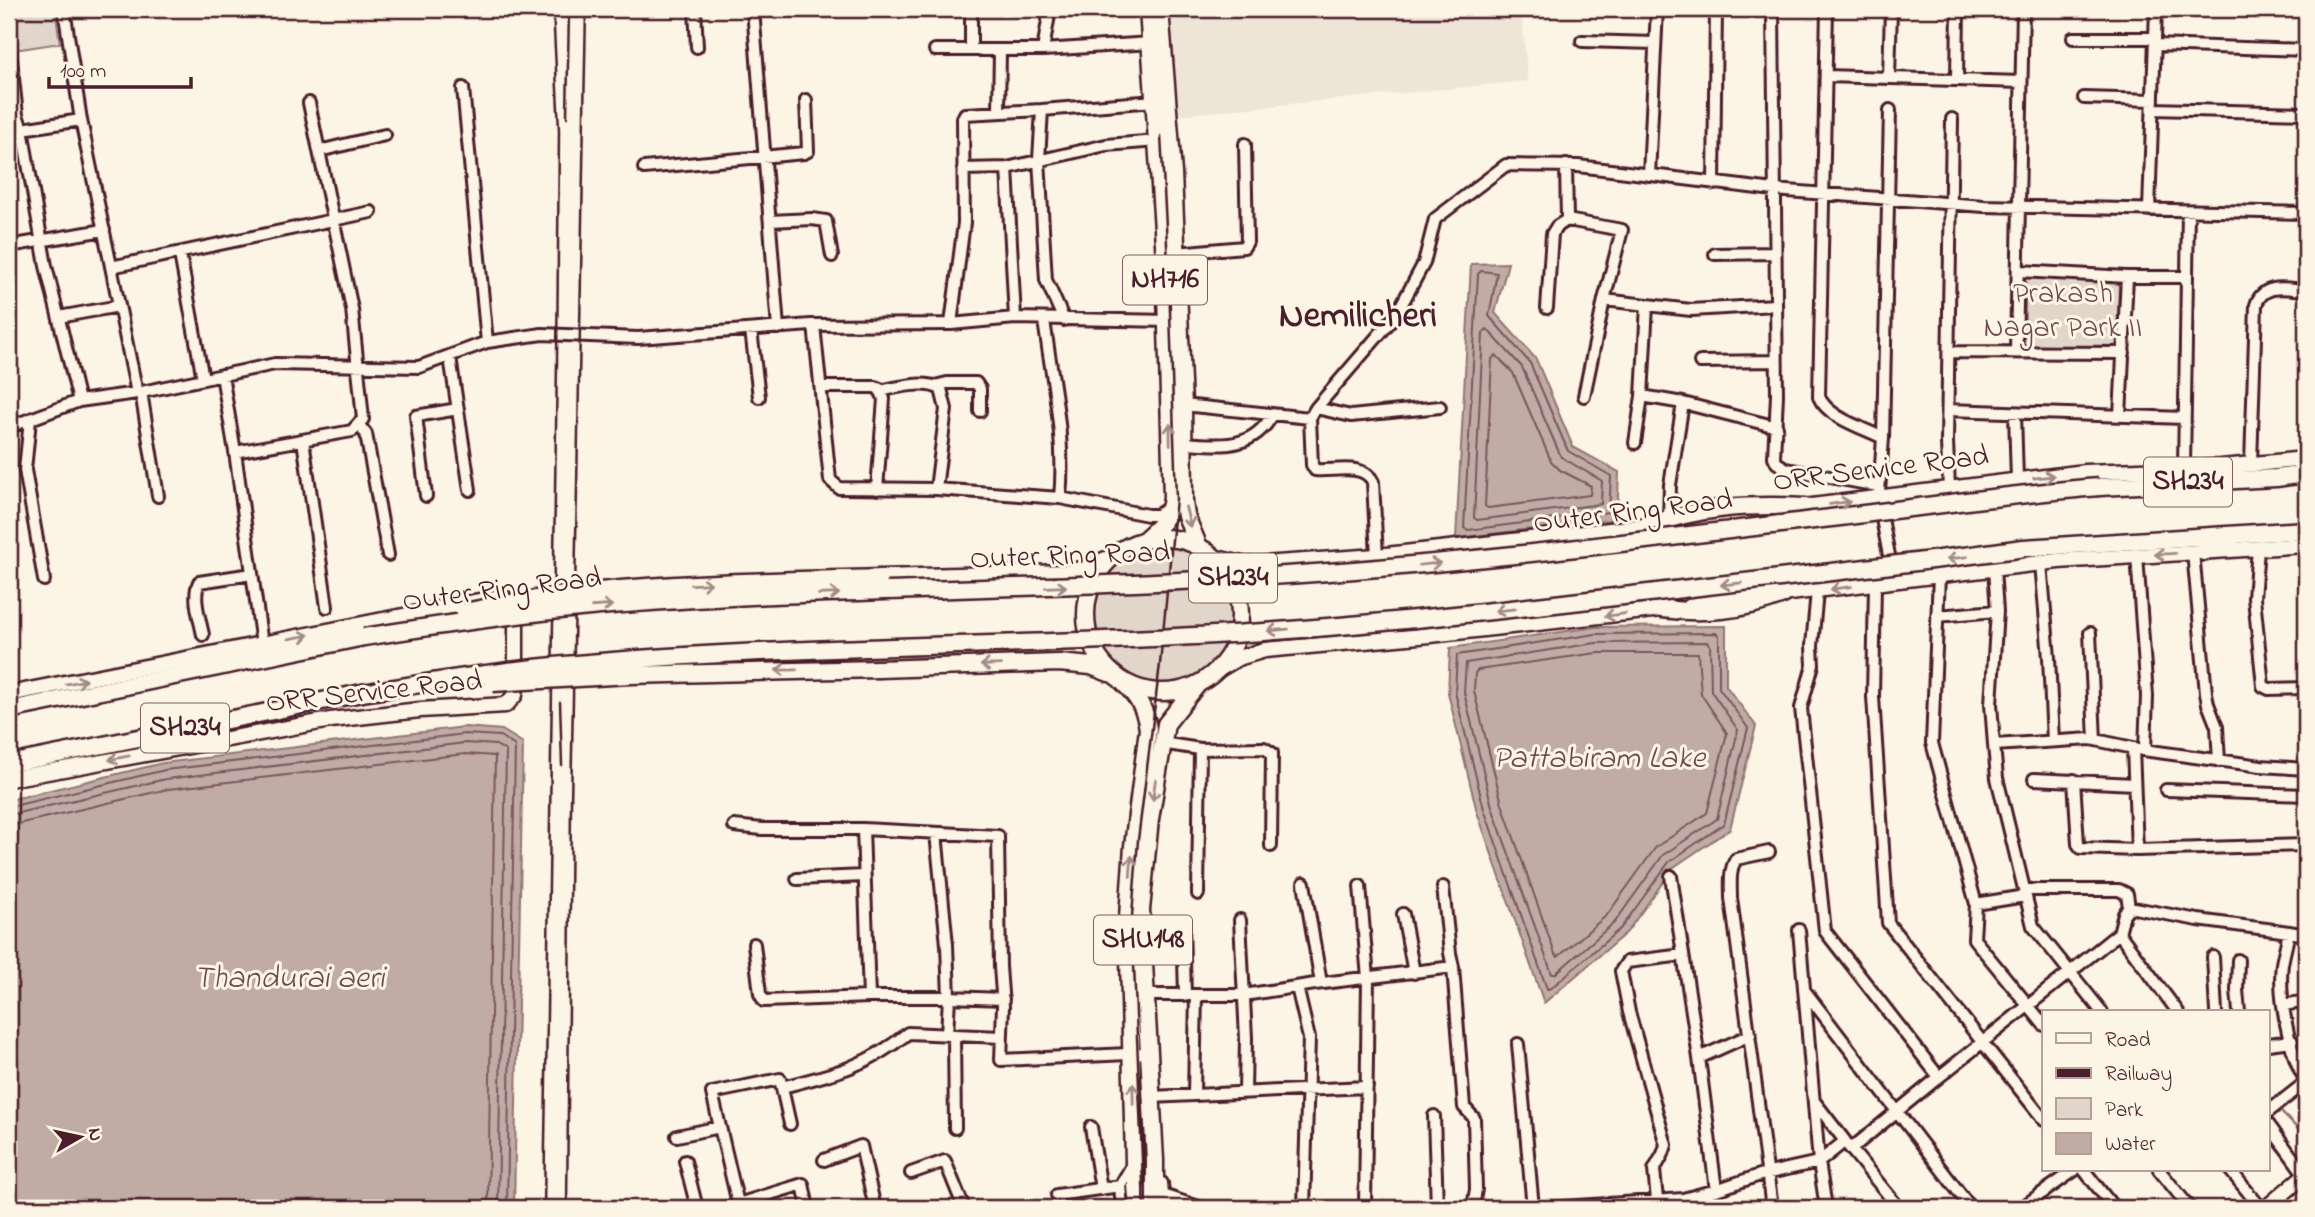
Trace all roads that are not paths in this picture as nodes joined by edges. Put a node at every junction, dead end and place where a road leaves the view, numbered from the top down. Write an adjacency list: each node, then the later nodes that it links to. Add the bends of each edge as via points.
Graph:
1 (64, 9): 43 (street)
2 (695, 9): 22 (street)
3 (753, 9): 50 (street)
4 (971, 9): 24 (street)
5 (1049, 9): 25 (street)
6 (1148, 9): 20 (highway, NH716)
7 (1160, 9): 73 (highway, NH716)
8 (1657, 9): 21 (street)
9 (1716, 9): 57 (street)
10 (1773, 9): 58 (street)
11 (1828, 9): 28 (street)
12 (1891, 9): 29 (street)
13 (1958, 9): 30 (street)
14 (2023, 9): 31 (street)
15 (2156, 9): 19 (street)
16 (2073, 38): 19 (street)
17 (9, 41): 44 (street)
18 (1581, 41): 21 (street)
19 (2155, 42): 26 (street); 37 (street)
20 (1151, 43): 25 (street); 35 (highway, NH716)
21 (1655, 43): 56 (street)
22 (697, 47)
23 (935, 50): 24 (street)
24 (971, 50): 27 (street)
25 (1043, 50): 27 (street)
26 (2306, 50)
27 (1000, 51): 40 (street)
28 (1826, 76): 29 (street); 59 (street)
29 (1889, 77): 30 (street)
30 (1957, 80): 31 (street)
31 (2021, 82): 62 (street)
32 (463, 88): 97 (street)
33 (2084, 98): 37 (street)
34 (806, 100): 50 (street, via 808,151)
35 (1155, 101): 38 (street); 47 (highway, NH716)
36 (309, 103): 49 (street)
37 (2153, 104): 41 (street); 63 (street)
38 (1042, 110): 40 (street); 51 (street)
39 (1890, 110): 60 (street)
40 (999, 112): 55 (street, via 965,114)
41 (2306, 113)
42 (1952, 119): 61 (street)
43 (81, 120): 44 (street); 70 (street)
44 (22, 129): 45 (street); 71 (street)
45 (9, 131)
46 (385, 135): 49 (street)
47 (1158, 141): 51 (street, via 1106,145); 92 (highway, NH716)
48 (1244, 144): 73 (street, via 1244,247)
49 (319, 151): 68 (street)
50 (766, 158): 54 (street); 69 (street)
51 (1039, 159): 53 (street); 91 (street, via 1046,280)
52 (1566, 165): 56 (street); 67 (street); 121 (street, via 1506,165 1435,219 1424,263 1396,315)
53 (1007, 167): 55 (street); 89 (street)
54 (644, 168)
55 (963, 169): 93 (street, via 964,223)
56 (1648, 175): 57 (street)
57 (1714, 184): 58 (street)
58 (1774, 190): 59 (street); 74 (street)
59 (1823, 195): 60 (street); 130 (street, via 1819,397 1840,416)
60 (1887, 199): 61 (street); 130 (street)
61 (1951, 204): 62 (street); 98 (street)
62 (2020, 207): 63 (street); 79 (street)
63 (2149, 210): 64 (street)
64 (2188, 211): 66 (street); 81 (street)
65 (371, 212): 68 (street)
66 (2306, 214)
67 (1567, 220): 83 (street, via 1622,230); 87 (street, via 1552,234)
68 (334, 221): 75 (street); 104 (street, via 352,309)
69 (770, 221): 77 (street, via 826,221); 95 (street)
70 (104, 230): 71 (street); 78 (street)
71 (42, 241): 72 (street); 88 (street)
72 (9, 246)
73 (1176, 253): 92 (highway, NH716)
74 (1775, 253): 76 (street); 85 (street)
75 (180, 254): 78 (street); 106 (street)
76 (1715, 254)
77 (832, 256)
78 (111, 267): 86 (street)
79 (2018, 271): 80 (street); 99 (street)
80 (2127, 277): 81 (street); 100 (street)
81 (2187, 277): 125 (street)
82 (2306, 290): 136 (street, via 2265,290 2258,297)
83 (1604, 300): 84 (street); 111 (street)
84 (1647, 305): 85 (street, via 1690,310); 112 (street)
85 (1775, 305): 102 (street)
86 (119, 306): 88 (street); 110 (street)
87 (1548, 308)
88 (59, 317): 114 (street)
89 (1015, 318): 90 (street); 93 (street)
90 (1044, 320): 91 (street); 148 (street, via 1063,465)
91 (1064, 320): 92 (street)
92 (1173, 321): 116 (highway, NH716); 149 (highway, NH716, one-way to 92)
93 (951, 324): 94 (street)
94 (814, 325): 95 (street); 108 (street)
95 (778, 328): 96 (street)
96 (751, 330): 97 (street, via 638,338 556,333); 113 (street)
97 (487, 342): 101 (street)
98 (1950, 352): 99 (street); 119 (street)
99 (2016, 352): 100 (street)
100 (2124, 353): 124 (street)
101 (450, 357): 104 (street, via 419,367); 118 (street)
102 (1776, 361): 103 (street); 129 (street)
103 (1700, 362)
104 (357, 366): 105 (street, via 275,364); 127 (street, via 363,419)
105 (222, 375): 106 (street); 134 (street)
106 (202, 379): 110 (street)
107 (936, 386): 109 (street); 120 (street, via 976,383); 143 (street, via 946,409)
108 (821, 387): 109 (street, via 875,387); 142 (street, via 830,480 839,488)
109 (880, 391): 142 (street, via 884,399)
110 (139, 392): 114 (street); 146 (street)
111 (1584, 396)
112 (1642, 396): 115 (street); 133 (street)
113 (759, 397)
114 (79, 401): 126 (street)
115 (1683, 403): 129 (street); 151 (street)
116 (1184, 405): 123 (street); 132 (highway, NH716)
117 (1440, 407): 121 (street, via 1351,416)
118 (458, 409): 144 (street); 147 (street, via 416,416)
119 (1948, 410): 122 (street); 141 (street)
120 (980, 411)
121 (1313, 413): 123 (street); 163 (street, via 1315,470 1358,470 1373,482)
122 (2015, 413): 124 (street); 139 (street)
123 (1273, 414): 132 (street, via 1265,429 1251,438 1224,445)
124 (2120, 416): 125 (street)
125 (2184, 418): 137 (street)
126 (30, 420): 128 (street); 169 (street, via 26,482)
127 (359, 425): 131 (street, via 352,431); 161 (street, via 366,434)
128 (9, 427)
129 (1777, 427): 145 (street, via 1774,457 1782,467)
130 (1883, 438): 145 (street)
131 (303, 440): 134 (street); 174 (street)
132 (1184, 443): 157 (highway, NH716, one-way to 157, via 1186,516)
133 (1635, 443)
134 (235, 452): 167 (street)
135 (2306, 458): 136 (main road, ORR Service Road)
136 (2251, 464): 137 (main road, ORR Service Road)
137 (2184, 468): 139 (main road, ORR Service Road, one-way to 137); 140 (highway)
138 (2306, 474): 140 (highway, Outer Ring Road / SH234)
139 (2017, 480): 141 (main road, ORR Service Road)
140 (2235, 480): 178 (highway, Outer Ring Road / SH234, one-way to 140, bridge, via 631,604 1378,569 2007,495)
141 (1949, 488): 145 (main road, ORR Service Road)
142 (877, 489): 143 (street)
143 (936, 489): 148 (street)
144 (470, 490)
145 (1879, 492): 150 (main road, ORR Service Road, one-way to 145); 170 (street)
146 (158, 496)
147 (426, 496)
148 (1060, 498): 149 (street, via 1148,515)
149 (1171, 506): 155 (highway, via 1163,523)
150 (1805, 507): 151 (highway, via 1719,507); 152 (main road, ORR Service Road)
151 (1669, 518): 152 (highway)
152 (1645, 526): 163 (main road, ORR Service Road)
153 (2306, 530): 154 (highway, SH234)
154 (2243, 535): 159 (highway); 186 (highway, SH234, one-way to 186, bridge, via 2024,548 1514,609 1247,633 630,660 542,667)
155 (1144, 540): 157 (highway, via 1172,538); 160 (highway)
156 (2306, 545): 158 (main road)
157 (1199, 547): 164 (highway)
158 (2259, 549): 159 (main road); 185 (street, via 2254,598 2263,686)
159 (2198, 552): 162 (main road, one-way to 162); 196 (street, via 2206,693 2217,727)
160 (1117, 553): 178 (highway, one-way to 160, bridge, via 488,607 631,589 1069,573 1092,568); 183 (highway, via 1098,574 1086,611 1094,650)
161 (388, 555)
162 (2137, 555): 165 (main road); 195 (street, via 2147,696)
163 (1377, 556): 164 (main road, ORR Service Road, via 1281,556 1240,564)
164 (1213, 557): 182 (highway, via 1232,581 1240,616 1231,651)
165 (2041, 563): 166 (main road); 190 (street)
166 (1994, 569): 168 (main road); 176 (street)
167 (252, 574): 180 (street, via 199,582); 181 (street)
168 (1939, 576): 170 (main road); 177 (street)
169 (44, 580)
170 (1894, 582): 171 (main road)
171 (1875, 584): 172 (main road, one-way to 172); 258 (street, via 1873,697 1888,923)
172 (1817, 591): 173 (main road); 263 (street, via 1813,665 1801,708 1825,931)
173 (1783, 595): 175 (highway, via 1726,611)
174 (327, 607)
175 (1662, 609): 182 (main road, one-way to 182, via 1293,647 1250,654)
176 (1997, 611): 177 (street); 192 (street, via 1991,704)
177 (1937, 616): 220 (street, via 1932,743)
178 (392, 633): 188 (highway, Outer Ring Road / SH234, bridge)
179 (2090, 633): 189 (street)
180 (203, 635)
181 (262, 644): 187 (main road, ORR Service Road, one-way to 181); 199 (main road, ORR Service Road, one-way to 199, via 503,597 516,612 515,695 497,707 331,720)
182 (1216, 671): 184 (highway)
183 (1119, 679): 184 (highway, via 1150,691); 186 (highway, one-way to 186, bridge, via 1091,666 1059,663 630,675); 261 (highway, SHU148, one-way to 183, via 1128,916 1148,729 1139,699)
184 (1197, 685): 191 (highway, SHU148, via 1166,724)
185 (2306, 688)
186 (373, 691): 197 (highway, SH234)
187 (9, 694)
188 (16, 708)
189 (2095, 740): 190 (street); 193 (street)
190 (2053, 741): 192 (street)
191 (1161, 743): 194 (street); 240 (highway, SHU148, one-way to 240, via 1141,910)
192 (1994, 746): 218 (street, via 1997,778)
193 (2133, 748): 195 (street); 202 (street)
194 (1200, 749): 209 (street, via 1264,748 1272,753); 219 (street)
195 (2145, 750): 196 (street)
196 (2219, 761): 198 (street)
197 (9, 764)
198 (2306, 769)
199 (9, 779)
200 (2034, 779): 201 (street)
201 (2074, 780): 202 (street); 210 (street, via 2079,847)
202 (2134, 784): 210 (street)
203 (2166, 790): 204 (street)
204 (2306, 795)
205 (734, 826): 206 (street)
206 (863, 830): 207 (street); 212 (street)
207 (936, 833): 244 (street); 245 (street, via 998,836)
208 (2306, 845): 210 (street)
209 (1271, 846)
210 (2137, 850)
211 (1769, 852): 255 (street, via 1736,859 1730,878)
212 (864, 876): 214 (street); 243 (street)
213 (1671, 876): 230 (street)
214 (797, 879)
215 (1304, 883): 237 (street)
216 (1360, 886): 236 (street)
217 (1443, 887): 233 (street)
218 (2025, 893): 220 (street); 221 (street, via 2119,890 2127,894); 234 (street, via 2033,926)
219 (1198, 894)
220 (1976, 904): 247 (street, via 1974,939)
221 (2129, 907): 226 (street); 227 (street)
222 (1403, 914): 235 (street)
223 (1240, 920): 242 (street)
224 (1184, 924): 241 (street)
225 (1799, 930): 239 (street)
226 (2289, 932): 228 (street); 248 (street, via 2282,967)
227 (2119, 933): 234 (street); 250 (street)
228 (2306, 935)
229 (754, 944): 243 (street, via 764,1001)
230 (1683, 954): 262 (street); 299 (street, via 1627,962 1621,971 1665,1145 1654,1170)
231 (2213, 957): 251 (street)
232 (2238, 960): 252 (street)
233 (1453, 967): 235 (street); 315 (street, via 1464,1107 1474,1118)
234 (2070, 972): 247 (street); 249 (street)
235 (1414, 973): 236 (street)
236 (1368, 978): 237 (street); 266 (street)
237 (1321, 983): 238 (street)
238 (1297, 987): 242 (street); 267 (street, via 1309,1038)
239 (1804, 990): 271 (street); 273 (street)
240 (1146, 995): 241 (street); 261 (highway, SHU148)
241 (1191, 995): 242 (street); 269 (street)
242 (1244, 995): 268 (street)
243 (869, 997): 244 (street)
244 (949, 998): 245 (street); 254 (street)
245 (1003, 999): 256 (street)
246 (2306, 1001): 248 (street)
247 (2028, 1005): 253 (street); 258 (street)
248 (2284, 1005): 257 (street)
249 (2100, 1010)
250 (2177, 1010)
251 (2216, 1010)
252 (2239, 1010)
253 (2042, 1022)
254 (951, 1035): 256 (street); 265 (street, via 908,1033 887,1050 846,1070); 280 (street)
255 (1750, 1035): 262 (street); 292 (street)
256 (1001, 1037): 261 (street, via 1001,1060)
257 (2291, 1041): 260 (street); 264 (street)
258 (1982, 1042): 263 (street); 275 (street)
259 (1518, 1044): 316 (street)
260 (2270, 1044)
261 (1140, 1054): 270 (highway, SHU148); 285 (highway, SHU148, one-way to 261)
262 (1699, 1058): 296 (street)
263 (1939, 1077): 273 (street)
264 (2306, 1082): 272 (street)
265 (782, 1087): 276 (street); 277 (street, via 780,1079 712,1093)
266 (1367, 1087): 267 (street); 313 (street)
267 (1309, 1090): 268 (street); 312 (street)
268 (1245, 1092): 269 (street)
269 (1194, 1094): 270 (street)
270 (1151, 1097): 300 (highway, SHU148)
271 (1814, 1101): 282 (street); 286 (street)
272 (2272, 1109)
273 (1896, 1111): 282 (street); 321 (street)
274 (1434, 1115): 314 (street)
275 (2042, 1117)
276 (790, 1124)
277 (720, 1127): 281 (street); 301 (street)
278 (1091, 1127): 295 (street)
279 (2270, 1127): 293 (street)
280 (956, 1128)
281 (677, 1136)
282 (1848, 1145): 286 (street); 320 (street)
283 (824, 1160): 306 (street, via 861,1146)
284 (685, 1161): 303 (street)
285 (1134, 1162): 294 (street); 309 (highway, SHU148)
286 (1819, 1162): 292 (street); 319 (street)
287 (911, 1172): 307 (street, via 945,1161)
288 (2072, 1172): 298 (street)
289 (2086, 1172): 324 (street)
290 (2161, 1172): 325 (street)
291 (2232, 1172): 326 (street)
292 (1768, 1173): 296 (street); 318 (street)
293 (2306, 1175): 326 (main road)
294 (1120, 1186): 295 (street); 308 (street)
295 (1101, 1189): 297 (street)
296 (1716, 1190): 299 (street)
297 (1056, 1195)
298 (2034, 1199): 322 (street); 323 (street)
299 (1657, 1200): 302 (street)
300 (1159, 1202): 310 (street); 311 (street)
301 (738, 1206): 304 (street); 305 (street, via 803,1184)
302 (1635, 1206): 317 (street)
303 (696, 1208)
304 (725, 1208)
305 (808, 1208)
306 (874, 1208)
307 (964, 1208)
308 (1122, 1208)
309 (1138, 1208)
310 (1164, 1208)
311 (1202, 1208)
312 (1304, 1208)
313 (1365, 1208)
314 (1437, 1208)
315 (1473, 1208)
316 (1533, 1208)
317 (1548, 1208)
318 (1772, 1208)
319 (1826, 1208)
320 (1899, 1208)
321 (1971, 1208)
322 (2021, 1208)
323 (2042, 1208)
324 (2114, 1208)
325 (2190, 1208)
326 (2263, 1208)

